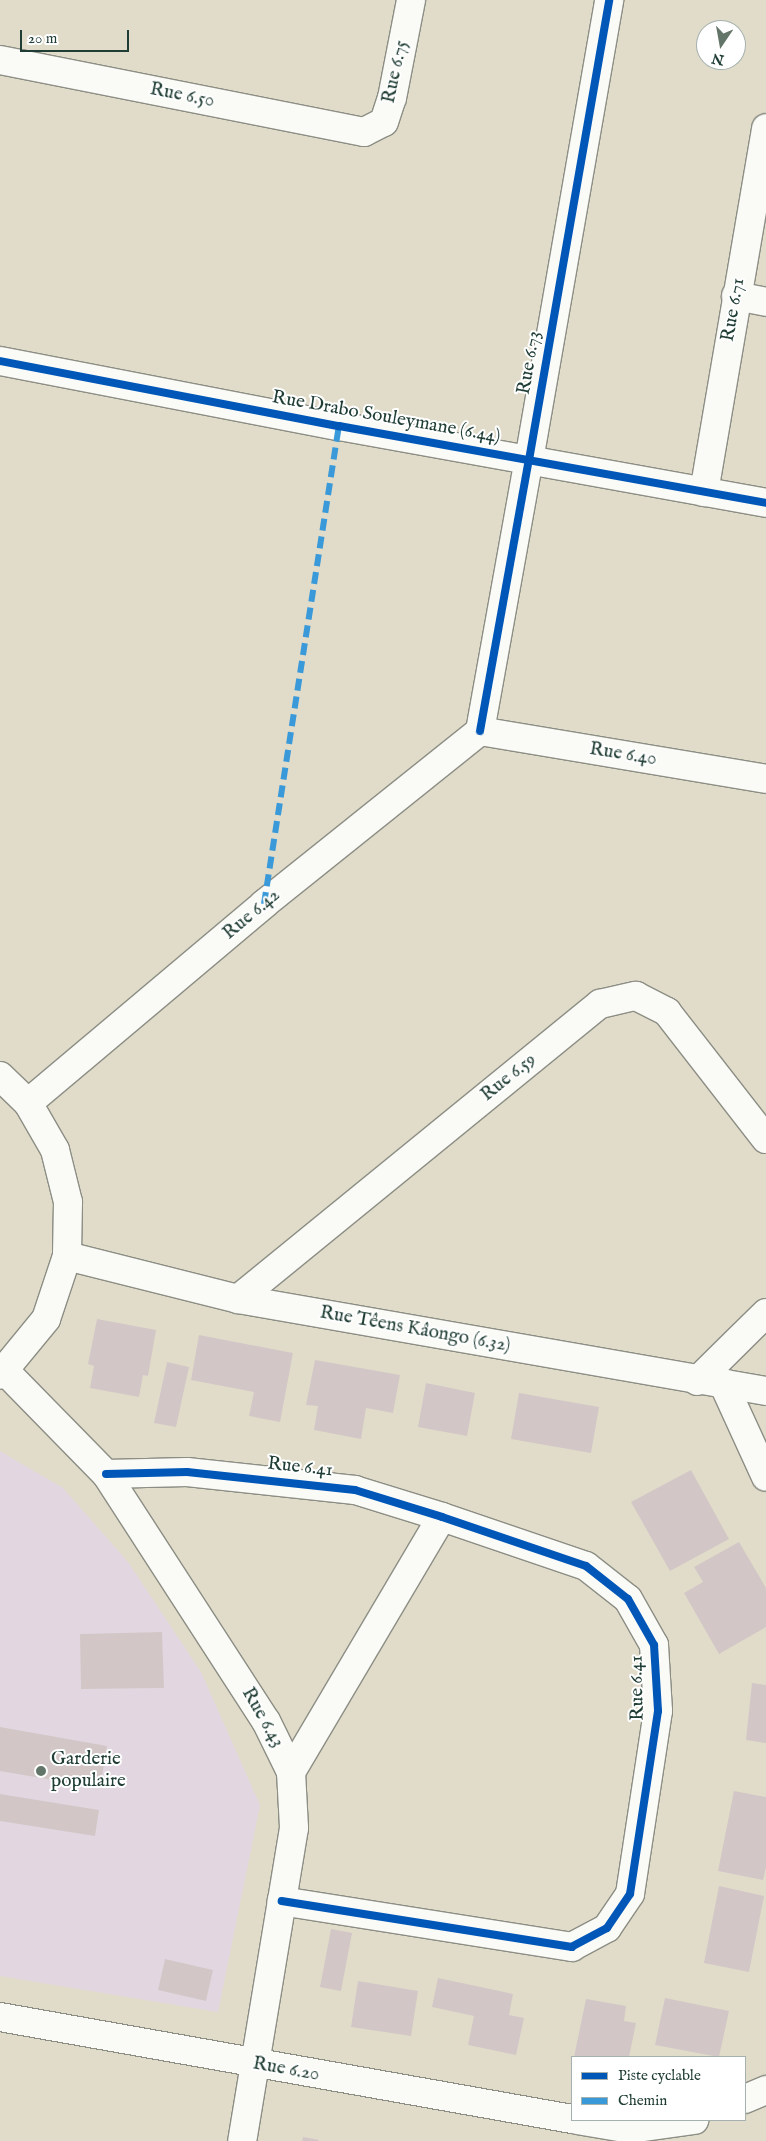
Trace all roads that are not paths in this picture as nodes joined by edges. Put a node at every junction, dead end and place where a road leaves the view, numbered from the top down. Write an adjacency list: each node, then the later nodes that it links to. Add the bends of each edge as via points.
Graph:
1 (410, 0): 5 (street, Rue 6.75, via 392,98 384,122)
2 (609, 0): 9 (street, Rue 6.73)
3 (0, 60): 5 (street, Rue 6.50)
4 (766, 128): 6 (street, Rue 6.71)
5 (364, 132)
6 (736, 296): 7 (street); 10 (street, Rue 6.71)
7 (766, 302)
8 (0, 361): 9 (street, Rue Drabo Souleymane (6.44))
9 (529, 460): 10 (street, Rue Drabo Souleymane (6.44)); 12 (street, Rue 6.73)
10 (704, 492): 11 (street, Rue Drabo Souleymane (6.44))
11 (766, 503)
12 (480, 731): 13 (street, Rue 6.40); 15 (street, Rue 6.42, via 264,904)
13 (766, 778)
14 (0, 1076): 15 (street)
15 (28, 1103): 17 (street, via 55,1150 68,1202)
16 (766, 1139): 18 (street, Rue 6.59, via 667,1012 636,996 600,1004)
17 (67, 1256): 18 (street, Rue Têens Kâongo (6.32)); 20 (street, via 46,1319)
18 (238, 1299): 21 (street, Rue Têens Kâongo (6.32))
19 (766, 1313): 21 (street)
20 (3, 1373): 23 (street, Rue 6.43)
21 (710, 1382): 22 (street, Rue Têens Kâongo (6.32)); 24 (street)
22 (766, 1391)
23 (106, 1474): 25 (street, Rue 6.41, via 186,1472 354,1490); 26 (street, Rue 6.43, via 266,1721)
24 (766, 1477)
25 (442, 1517): 26 (street); 27 (street, Rue 6.41, via 586,1566 628,1599 654,1645 658,1711 630,1894 607,1928 572,1947)
26 (291, 1772): 27 (street, Rue 6.43, via 294,1828)
27 (282, 1901): 29 (street, Rue 6.43)
28 (0, 2018): 29 (street, Rue 6.20)
29 (254, 2064): 30 (street, Rue 6.20); 33 (street, Rue 6.43)
30 (571, 2119)
31 (583, 2121): 32 (street, via 630,2129)
32 (687, 2121)
33 (242, 2141)

